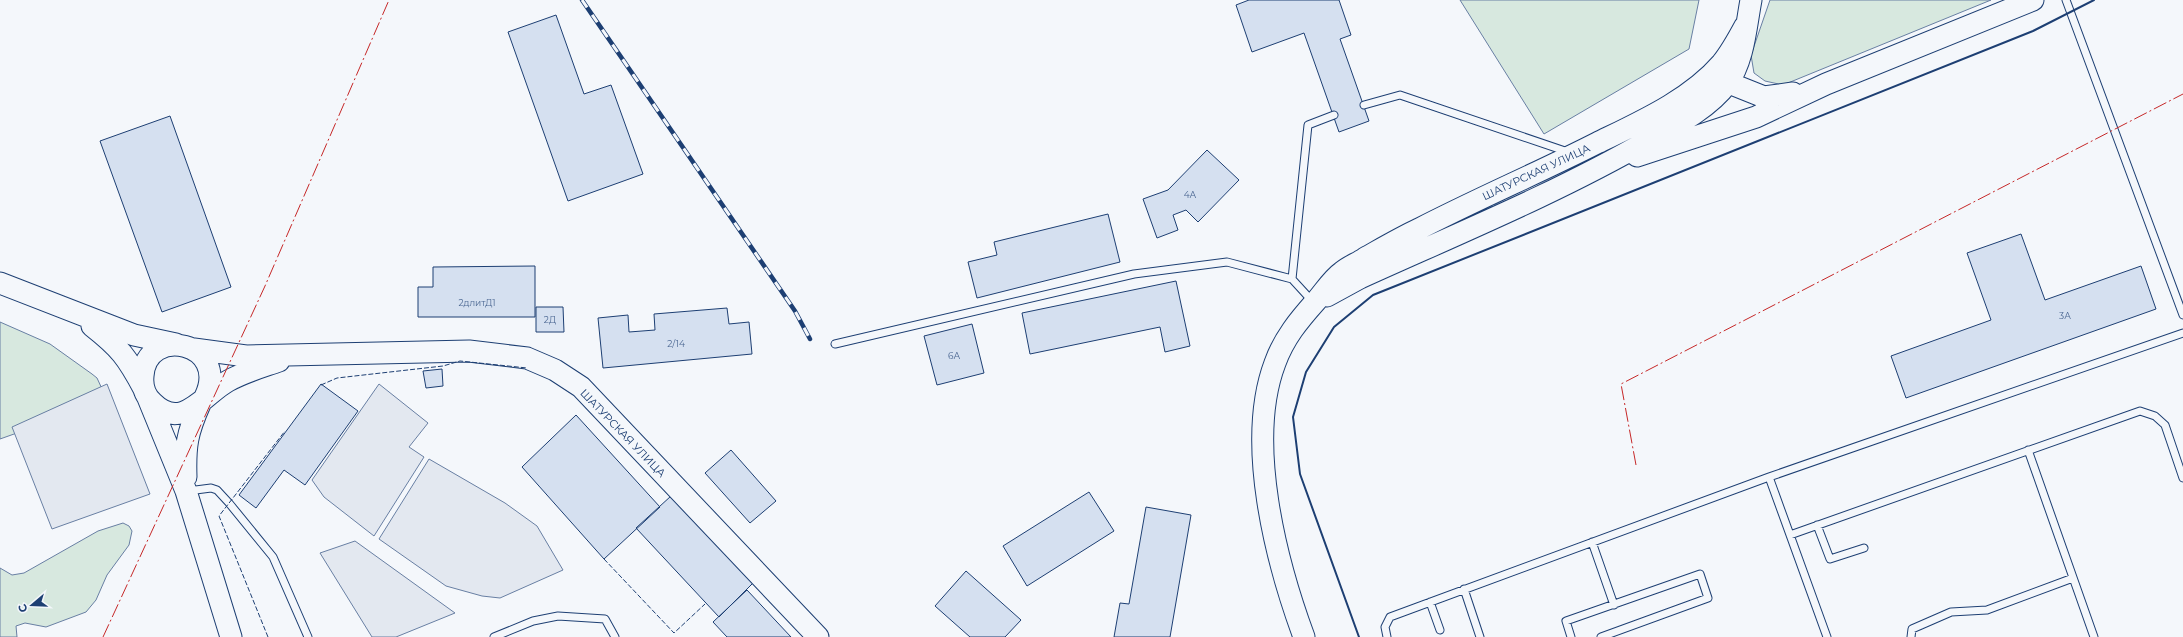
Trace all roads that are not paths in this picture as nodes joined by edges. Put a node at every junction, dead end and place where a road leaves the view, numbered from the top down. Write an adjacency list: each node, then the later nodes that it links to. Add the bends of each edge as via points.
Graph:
1 (1751, 0): 5 (main road, ШАТУРСКАЯ УЛИЦА, via 1745,26)
2 (2033, 0): 4 (main road)
3 (2066, 0): 15 (lane)
4 (2008, 5): 6 (main road)
5 (1719, 79): 6 (main road, via 1764,97 1785,95); 9 (main road, ШАТУРСКАЯ УЛИЦА); 10 (main road, via 1704,106)
6 (1826, 84): 10 (main road, via 1756,117 1646,154)
7 (1364, 106): 9 (lane, via 1400,95)
8 (1334, 115): 11 (lane, via 1308,125)
9 (1574, 154): 13 (main road, ШАТУРСКАЯ УЛИЦА, via 1401,238 1342,272)
10 (1611, 162): 13 (main road, ШАТУРСКАЯ УЛИЦА, via 1360,278)
11 (1292, 279): 13 (lane); 17 (lane, via 1227,262 1134,274)
12 (0, 282): 14 (main road)
13 (1314, 303): 40 (main road, ШАТУРСКАЯ УЛИЦА, via 1285,340 1268,386 1264,418 1263,461 1267,499 1282,565)
14 (76, 314): 18 (main road, via 134,335); 20 (main road, via 116,344 128,359)
15 (2183, 315)
16 (2183, 333): 23 (lane)
17 (835, 344)
18 (185, 346): 19 (main road, via 246,356); 20 (main road, via 158,349 146,362 143,371); 21 (main road, via 201,354 210,371 210,384)
19 (297, 356): 21 (main road, via 246,372 227,381); 39 (main road, ШАТУРСКАЯ УЛИЦА, via 469,351 527,358 555,370 580,387)
20 (145, 393): 21 (main road, via 160,408 176,413 193,409); 25 (main road)
21 (202, 401): 25 (main road, via 189,429 185,449)
22 (2028, 450): 24 (lane, via 2140,411 2155,416 2165,425); 26 (lane); 30 (lane)
23 (1769, 477): 27 (lane); 28 (lane)
24 (2183, 478)
25 (186, 492): 35 (main road); 36 (lane, via 211,488 217,490 229,503 272,557)
26 (1817, 525): 27 (lane); 29 (lane, via 1830,559)
27 (1790, 534): 45 (lane)
28 (1592, 542): 31 (lane); 33 (lane)
29 (1864, 548)
30 (2073, 578): 46 (lane, via 1987,610 1951,612 1912,629); 47 (lane)
31 (1464, 589): 32 (lane); 42 (lane)
32 (1430, 602): 34 (lane); 41 (lane, via 1390,617 1385,628)
33 (1614, 604): 43 (lane, via 1566,621); 44 (lane, via 1700,574 1708,598)
34 (1440, 630)
35 (231, 637)
36 (308, 637)
37 (494, 637): 38 (lane, via 533,621 558,616 605,619)
38 (615, 637)
39 (818, 637)
40 (1304, 637)
41 (1387, 637)
42 (1480, 637)
43 (1571, 637)
44 (1601, 637)
45 (1827, 637)
46 (1911, 637)
47 (2094, 637)

